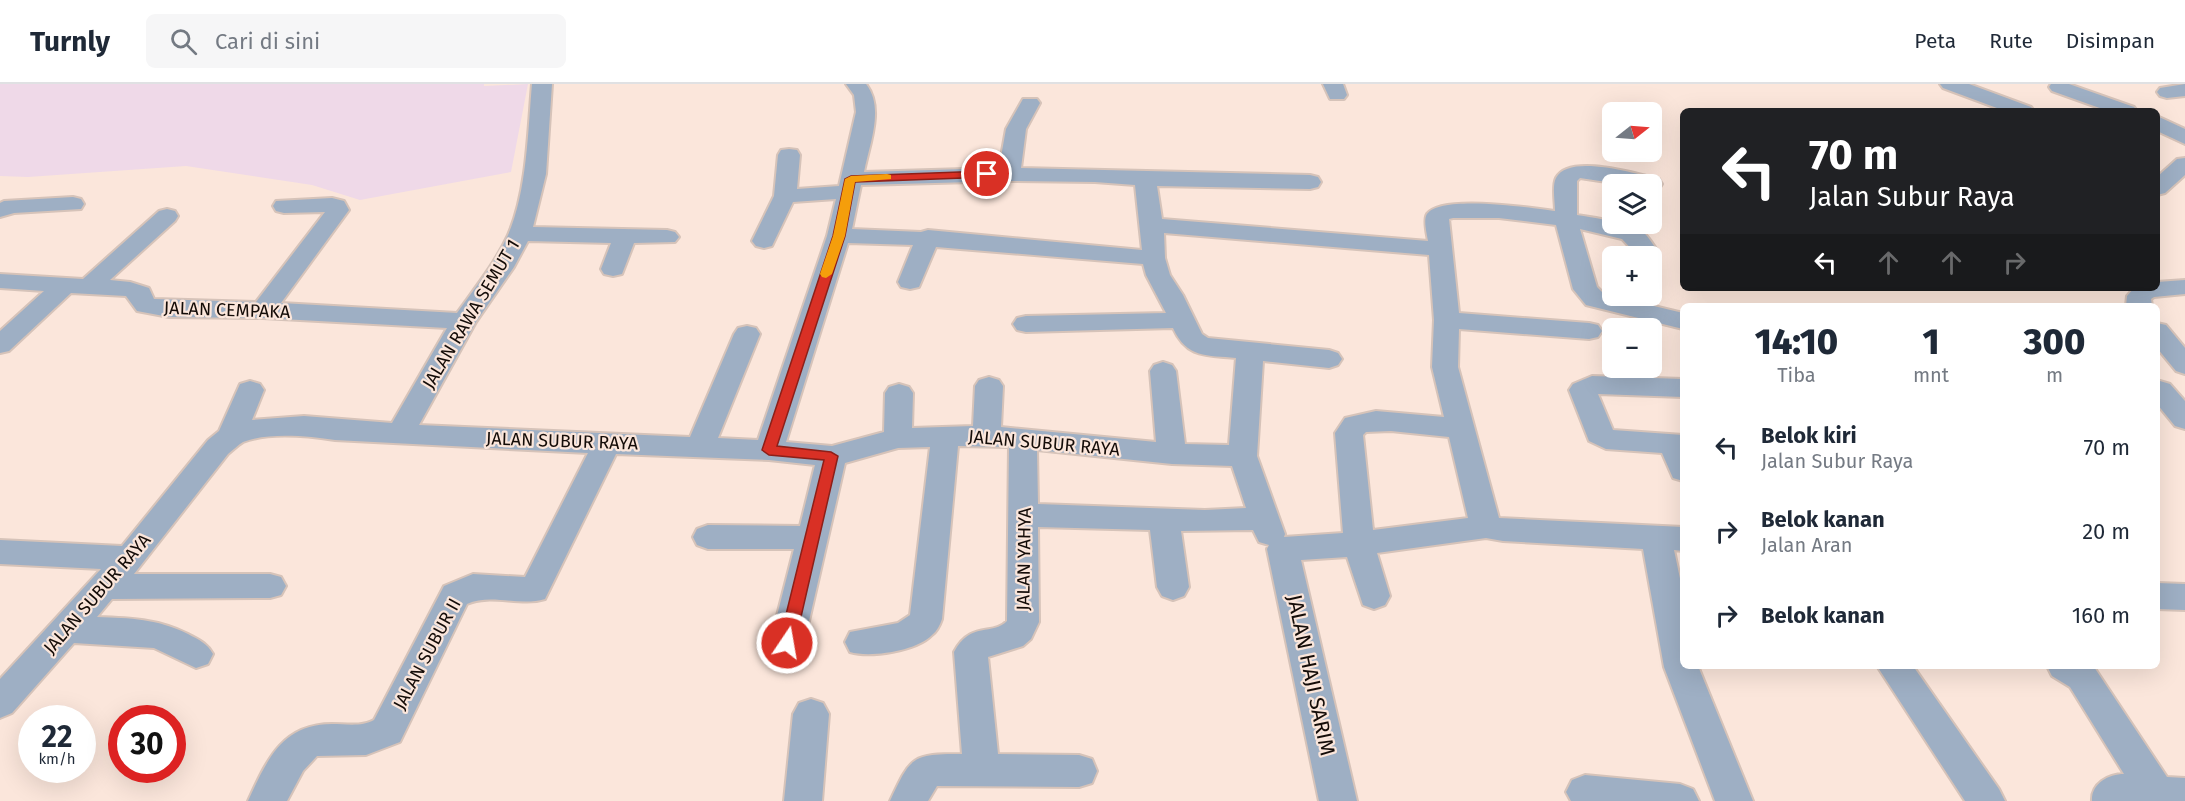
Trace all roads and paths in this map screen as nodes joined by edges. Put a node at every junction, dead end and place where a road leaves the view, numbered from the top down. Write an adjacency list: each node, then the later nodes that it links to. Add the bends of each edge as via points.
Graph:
1 (542, 84): 28 (street, JALAN RAWA SEMUT 1, via 535,174)
2 (856, 84): 19 (street, via 864,94 866,106)
3 (1950, 84): 7 (street)
4 (2095, 84): 9 (street)
5 (2060, 87): 8 (street)
6 (1030, 103): 15 (street, via 1016,129)
7 (2016, 108)
8 (2119, 108)
9 (2134, 108)
10 (2160, 124): 11 (street)
11 (2185, 138)
12 (789, 155): 21 (street)
13 (2160, 161): 14 (street)
14 (2184, 168): 20 (street)
15 (1009, 174): 17 (street); 19 (street)
16 (1602, 175): 26 (street, via 1584,171 1568,176)
17 (1145, 179): 18 (street); 27 (street)
18 (1310, 182)
19 (849, 185): 21 (street); 29 (street)
20 (2160, 186)
21 (785, 196): 33 (street)
22 (73, 204): 24 (street, via 12,206)
23 (284, 206): 43 (street, via 332,205 338,210)
24 (0, 210)
25 (166, 216): 40 (street)
26 (1566, 219): 34 (street, via 1632,235); 35 (street, via 1445,210 1437,216); 46 (street, via 1586,289 1595,300)
27 (1152, 225): 35 (street); 36 (street)
28 (520, 234): 30 (street); 47 (street, JALAN RAWA SEMUT 1)
29 (839, 236): 32 (street); 72 (street)
30 (625, 237): 31 (street); 37 (street)
31 (667, 237)
32 (928, 237): 36 (street); 39 (street)
33 (764, 241)
34 (1642, 246)
35 (1440, 249): 45 (street)
36 (1154, 258): 44 (street, via 1158,275)
37 (613, 269)
38 (0, 281): 40 (street, JALAN CEMPAKA)
39 (910, 282)
40 (78, 284): 43 (street, JALAN CEMPAKA, via 136,290 143,304 154,308); 52 (street)
41 (2146, 291): 42 (street, via 2139,296)
42 (2139, 303)
43 (263, 310): 47 (street, JALAN CEMPAKA)
44 (1183, 320): 48 (street); 53 (street, via 1191,339 1201,346)
45 (1447, 320): 49 (street); 63 (street, via 1445,367)
46 (1680, 320)
47 (464, 321): 64 (street, JALAN RAWA SEMUT 1)
48 (1026, 324)
49 (1589, 331)
50 (747, 334): 71 (street)
51 (2170, 339): 55 (street)
52 (0, 345)
53 (1250, 351): 54 (street); 76 (street)
54 (1329, 359)
55 (2185, 364)
56 (1163, 371): 73 (street)
57 (989, 386): 65 (street)
58 (1680, 388): 74 (street, via 1592,385 1583,390 1602,437)
59 (250, 390): 66 (street)
60 (2167, 390): 62 (street)
61 (899, 393): 68 (street)
62 (2185, 419)
63 (1460, 429): 80 (street); 84 (street, via 1401,422 1355,426 1349,433)
64 (400, 433): 66 (street, JALAN SUBUR RAYA, via 304,426 254,429); 70 (street, JALAN SUBUR RAYA)
65 (986, 435): 67 (street, JALAN SUBUR RAYA); 69 (street, JALAN SUBUR RAYA)
66 (231, 436): 87 (street, JALAN SUBUR RAYA)
67 (945, 436): 68 (street, JALAN SUBUR RAYA); 93 (street, via 926,619 909,634)
68 (898, 438): 75 (street, JALAN SUBUR RAYA)
69 (1023, 438): 73 (street, JALAN SUBUR RAYA); 77 (street, JALAN YAHYA)
70 (608, 442): 71 (street, JALAN SUBUR RAYA); 106 (street, JALAN SUBUR II, via 534,590 473,587 455,595 387,731 375,738 312,742 300,747)
71 (700, 446): 72 (street, JALAN SUBUR RAYA)
72 (769, 450): 75 (street, JALAN SUBUR RAYA)
73 (1172, 454): 76 (street, JALAN SUBUR RAYA)
74 (1680, 454)
75 (831, 456): 82 (street)
76 (1243, 456): 78 (street)
77 (1024, 515): 79 (street); 102 (street, JALAN YAHYA, via 1023,622 1009,639 982,643 971,652)
78 (1264, 519): 79 (street); 85 (street, via 1269,533)
79 (1164, 520): 90 (street)
80 (1486, 527): 83 (street); 84 (street)
81 (708, 537): 82 (street)
82 (810, 538): 94 (street)
83 (1669, 538): 96 (street)
84 (1359, 544): 85 (street); 91 (street)
85 (1283, 549): 109 (street, JALAN HAJI SARIM)
86 (0, 552): 87 (street)
87 (130, 558): 89 (street, JALAN SUBUR RAYA)
88 (270, 586): 89 (street)
89 (103, 587): 92 (street, JALAN SUBUR RAYA)
90 (1173, 587)
91 (1374, 596)
92 (66, 629): 95 (street, via 141,632 161,636); 100 (street, JALAN SUBUR RAYA)
93 (862, 642)
94 (787, 643)
95 (196, 654)
96 (1680, 656)
97 (1682, 669): 111 (street)
98 (1896, 669): 112 (street)
99 (2069, 669): 105 (street, via 2082,677)
100 (6, 689)
101 (811, 714): 107 (street)
102 (982, 770): 103 (street); 108 (street, via 928,770)
103 (1079, 771)
104 (1585, 792): 110 (street)
105 (2143, 795)
106 (267, 801)
107 (803, 801)
108 (909, 801)
109 (1338, 801)
110 (1680, 801)
111 (1734, 801)
112 (1986, 801)

